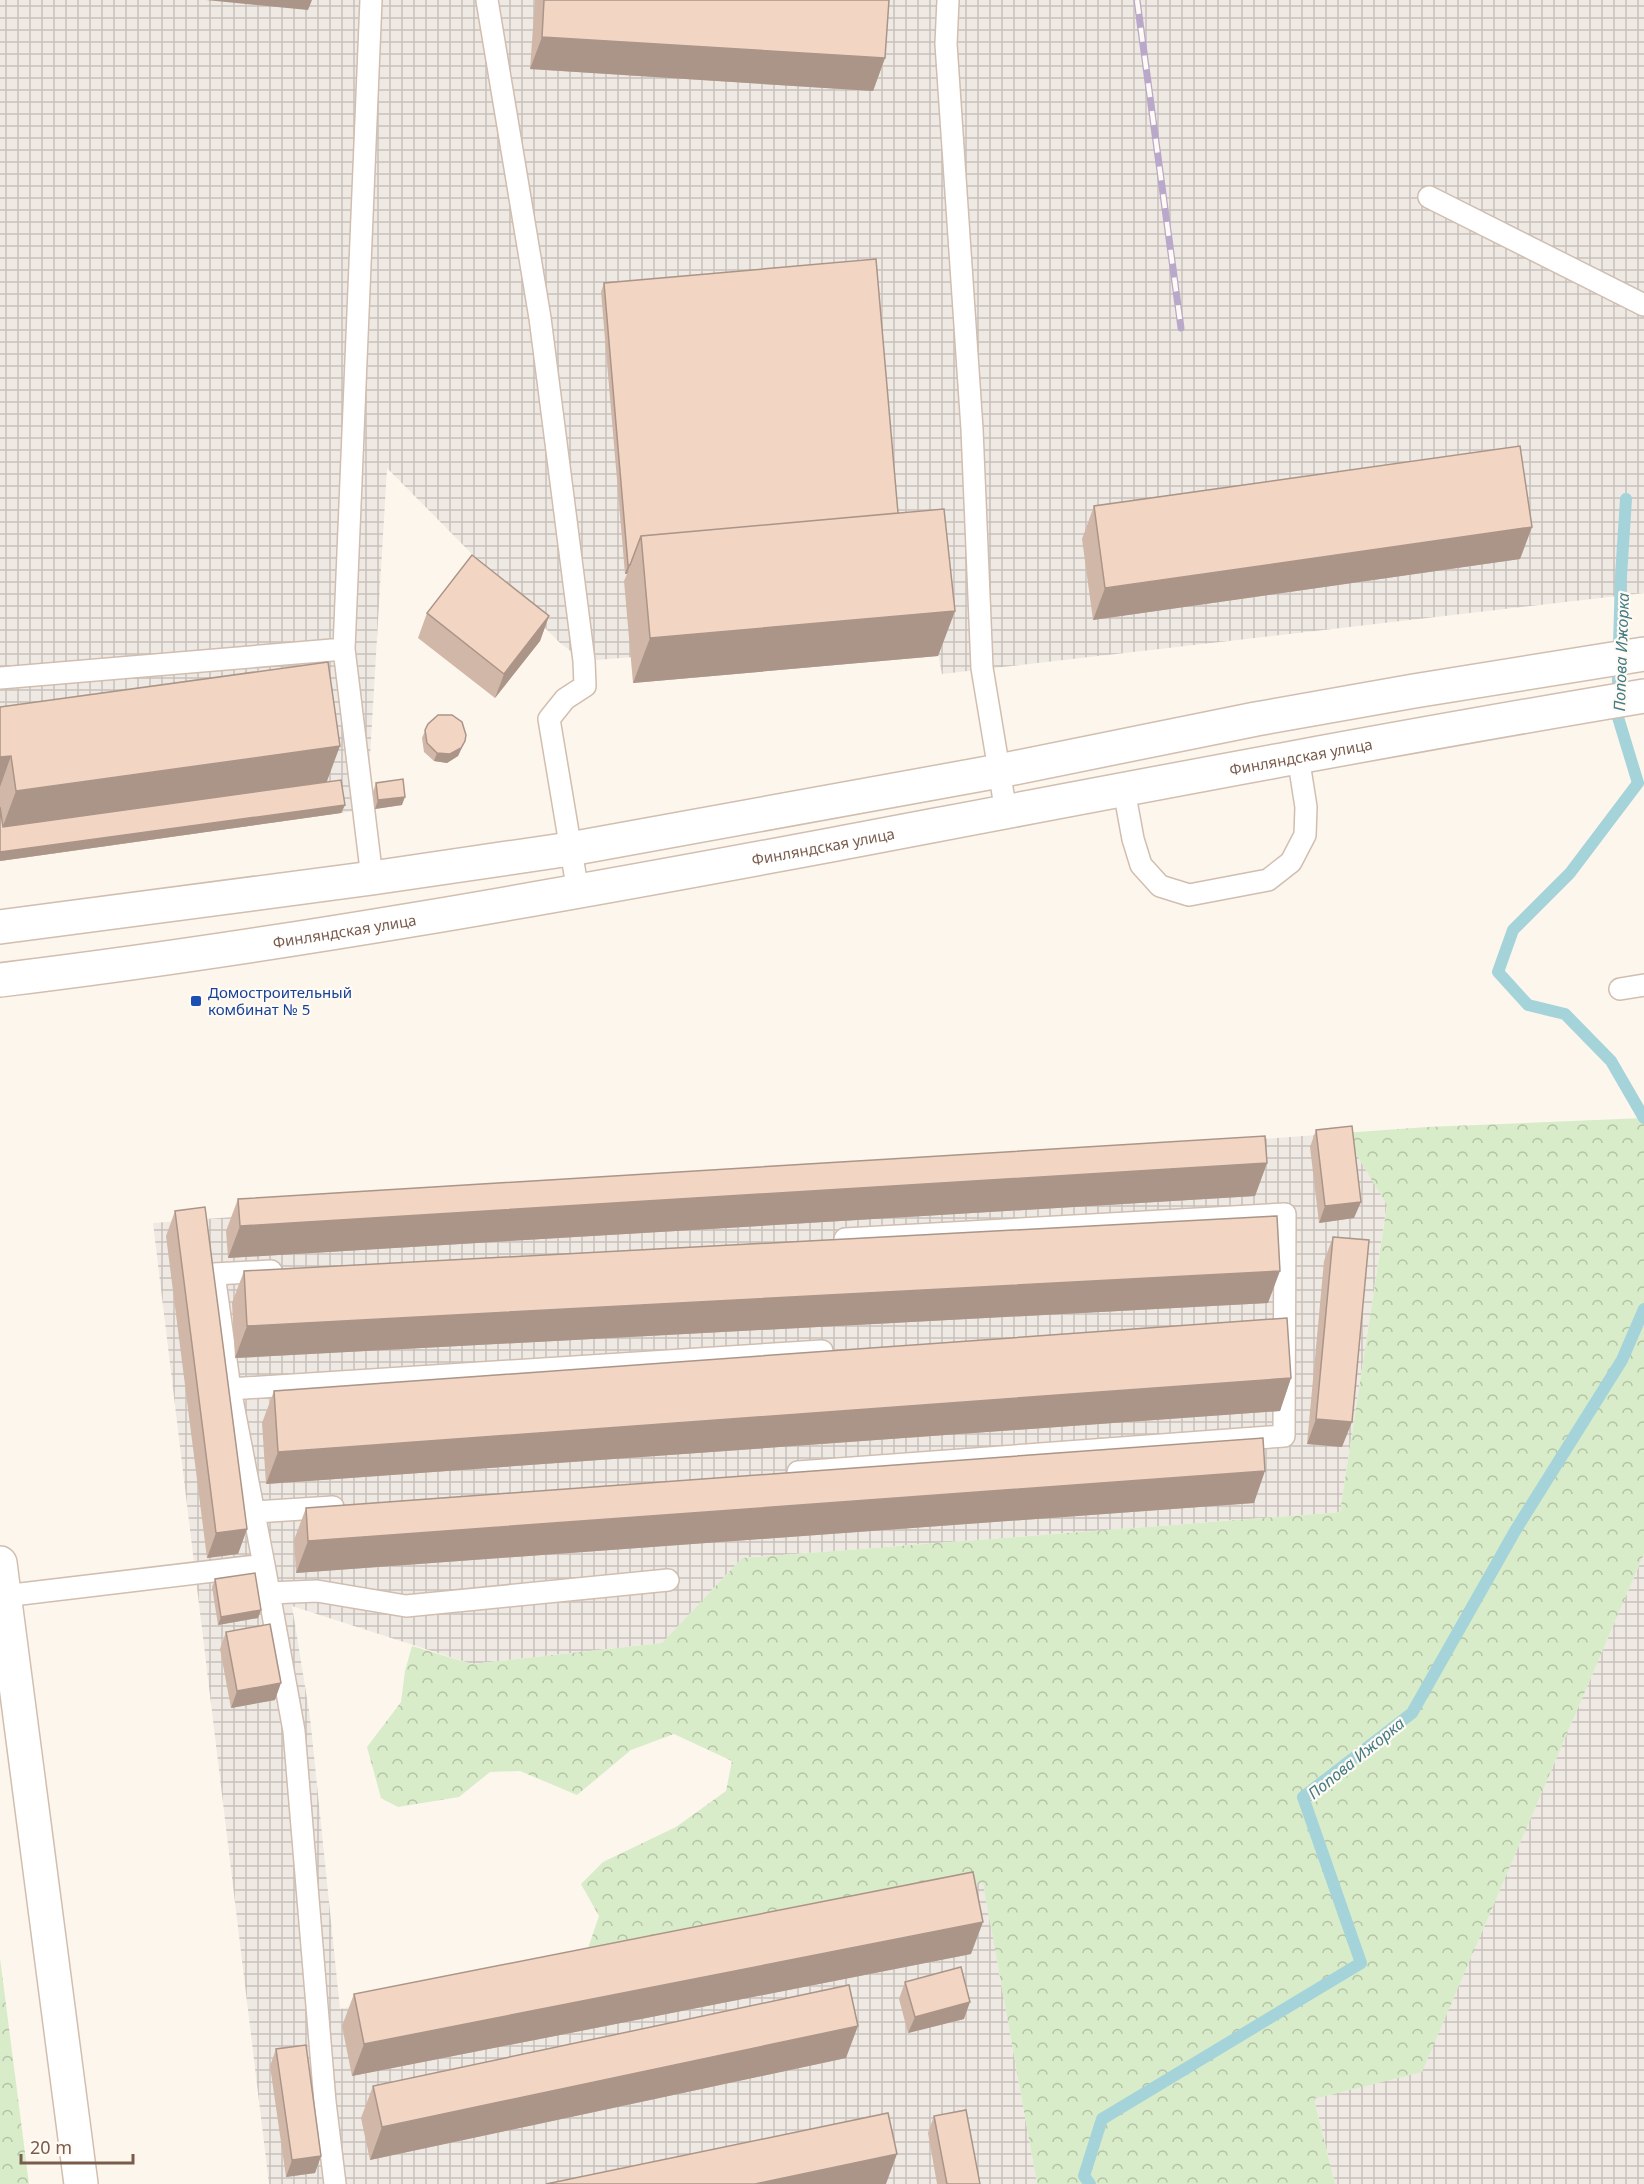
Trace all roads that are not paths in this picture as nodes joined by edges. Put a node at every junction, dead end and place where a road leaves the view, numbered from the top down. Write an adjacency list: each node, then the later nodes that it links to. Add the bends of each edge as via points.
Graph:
1 (371, 0): 6 (lane)
2 (487, 0): 14 (lane, via 540,318 584,661 585,686 565,699 549,719)
3 (948, 0): 11 (lane, via 946,44 972,429 982,668)
4 (1429, 197): 5 (lane)
5 (1644, 305)
6 (344, 649): 8 (lane); 15 (lane)
7 (1644, 654): 11 (street, via 1256,719)
8 (0, 678)
9 (1644, 696): 10 (street, Финляндская улица)
10 (1298, 756): 12 (street, Финляндская улица); 12 (lane, via 1305,835 1291,862 1268,880 1189,895 1160,886 1141,865)
11 (999, 771): 13 (lane); 14 (street)
12 (1124, 790): 13 (street, Финляндская улица)
13 (1006, 812): 16 (street, Финляндская улица)
14 (570, 849): 15 (street); 16 (lane)
15 (372, 878): 17 (street)
16 (578, 892): 18 (street, Финляндская улица, via 200,953)
17 (0, 927)
18 (0, 980)
19 (1644, 985): 20 (lane)
20 (1620, 989)
21 (821, 1240): 23 (lane, via 1286,1214)
22 (285, 1270): 26 (lane, via 214,1274)
23 (1285, 1322): 24 (lane); 27 (lane, via 1284,1436)
24 (1261, 1324)
25 (846, 1350): 26 (lane)
26 (230, 1389): 29 (lane)
27 (782, 1473)
28 (351, 1505): 29 (lane)
29 (255, 1512): 30 (lane)
30 (264, 1565): 32 (lane); 33 (lane)
31 (668, 1580): 33 (lane, via 406,1606 317,1591)
32 (2, 1582): 34 (street)
33 (269, 1593): 36 (lane, via 294,1731)
34 (10, 1709): 35 (street)
35 (81, 2184)
36 (335, 2184)

